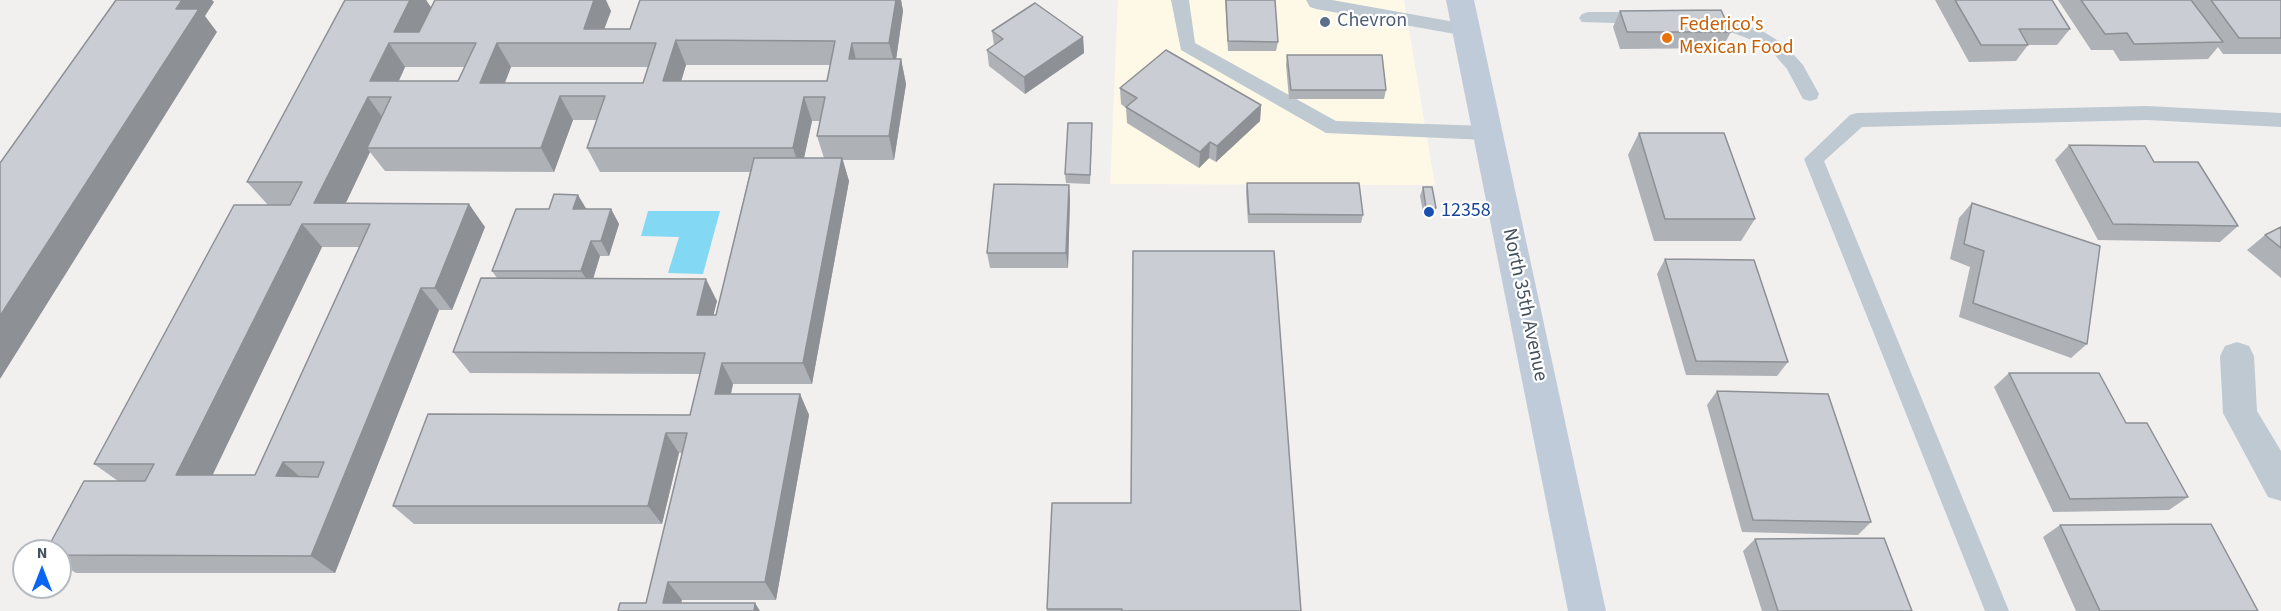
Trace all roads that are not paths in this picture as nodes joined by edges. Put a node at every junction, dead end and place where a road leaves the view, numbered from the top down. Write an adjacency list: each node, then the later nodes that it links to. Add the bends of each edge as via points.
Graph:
1 (1180, 0): 10 (lane, via 1187,46 1333,128)
2 (1315, 0): 7 (lane)
3 (1460, 0): 7 (main road, North 35th Avenue)
4 (1588, 18): 5 (lane)
5 (1659, 18)
6 (1682, 18): 8 (lane, via 1728,24 1779,48)
7 (1466, 30): 10 (main road, North 35th Avenue)
8 (1810, 94)
9 (2281, 120): 14 (lane, via 2147,113 1857,120 1814,159)
10 (1488, 134): 13 (main road, North 35th Avenue)
11 (2237, 356): 12 (street, via 2240,413)
12 (2281, 485)
13 (1587, 611)
14 (1997, 611)

